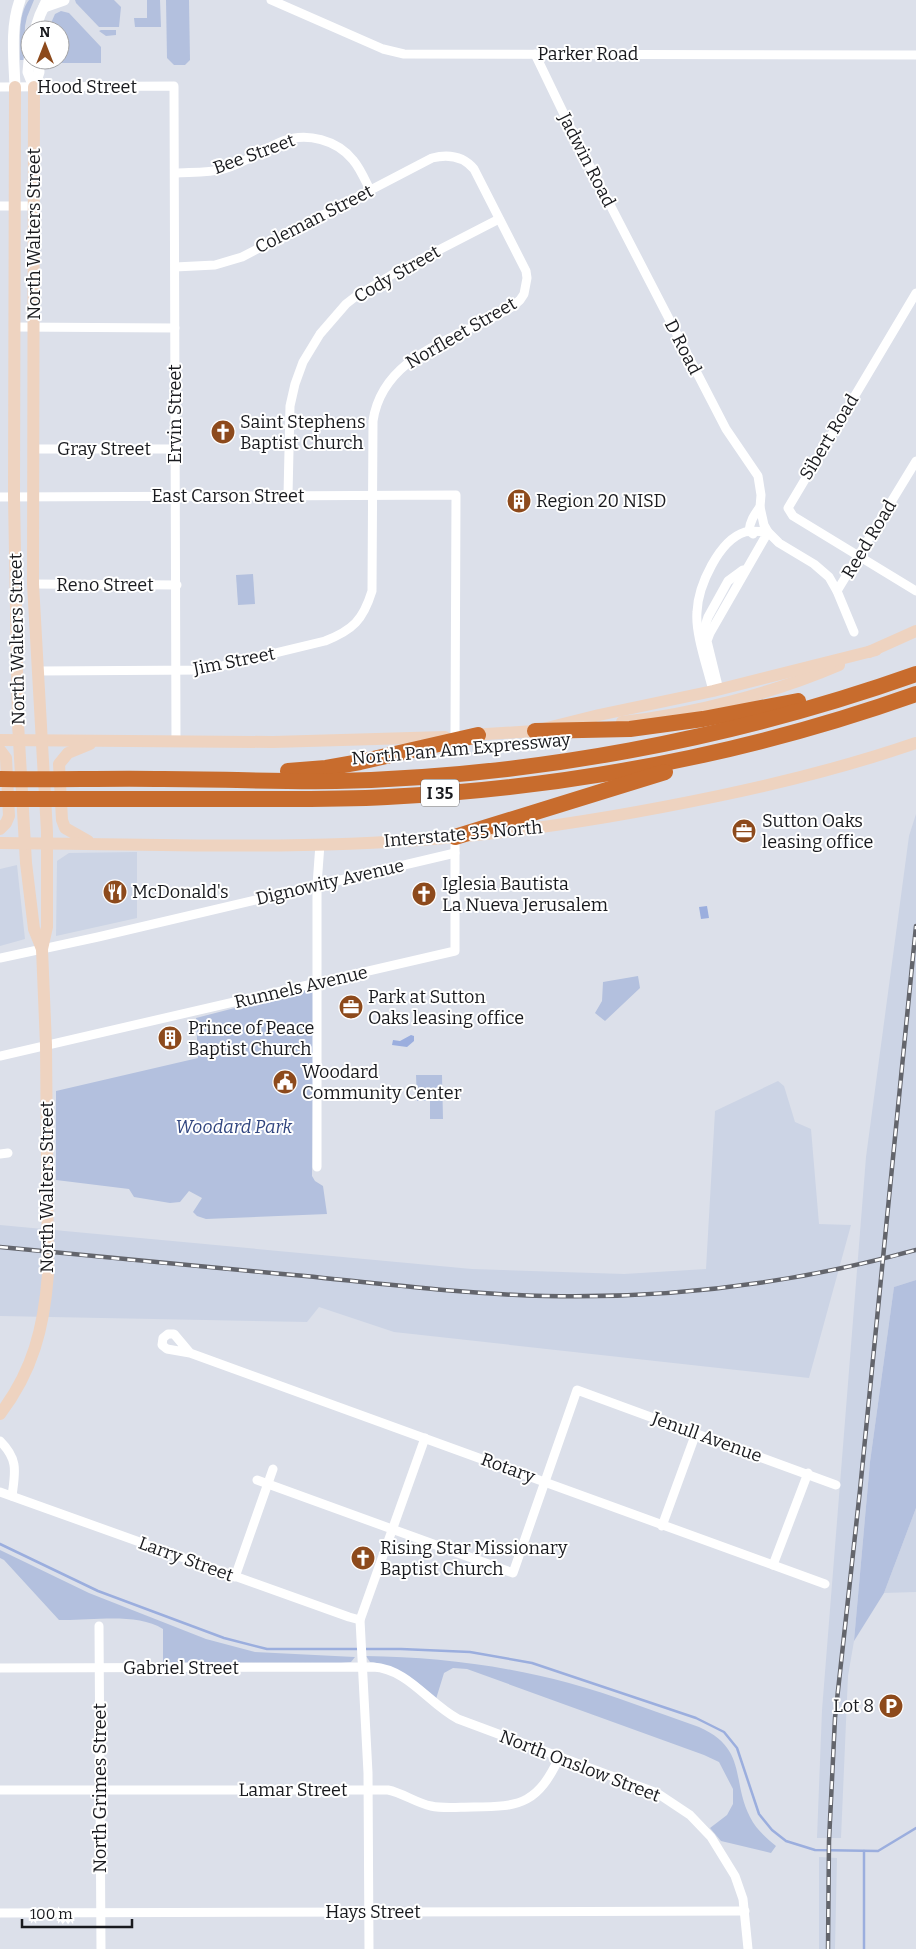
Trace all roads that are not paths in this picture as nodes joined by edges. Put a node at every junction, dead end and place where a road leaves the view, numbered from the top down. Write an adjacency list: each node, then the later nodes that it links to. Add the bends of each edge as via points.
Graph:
1 (20, 0): 13 (street, via 15,20)
2 (54, 0): 5 (street)
3 (64, 0): 5 (street)
4 (271, 0): 7 (street, Parker Road, via 393,53)
5 (45, 2): 6 (street)
6 (39, 20)
7 (536, 54): 8 (street, Parker Road); 22 (street, Jadwin Road)
8 (916, 55)
9 (28, 70): 14 (street)
10 (38, 70): 14 (street)
11 (174, 86): 14 (street, Hood Street); 16 (street, Ervin Street)
12 (0, 87): 13 (street, Hood Street)
13 (15, 87): 14 (street, Hood Street); 19 (main road, North Walters Street)
14 (34, 87): 20 (main road, North Walters Street)
15 (450, 156): 17 (street, Coleman Street, via 432,158); 21 (street, Norfleet Street, via 474,168)
16 (175, 173): 17 (street, Bee Street, via 224,169 282,142 309,137 332,144 349,156); 23 (street, Ervin Street)
17 (370, 190): 23 (street, Coleman Street, via 235,259 215,265)
18 (0, 206): 19 (street)
19 (15, 206): 20 (street); 25 (main road, North Walters Street)
20 (34, 206): 26 (main road, North Walters Street)
21 (499, 219): 31 (street, Cody Street, via 355,297 320,334 301,368 290,406); 32 (street, Norfleet Street, via 526,271 524,294 512,306 423,352 393,376 380,394 375,411)
22 (641, 265): 37 (street, D Road, via 726,429 758,476)
23 (175, 267): 27 (street, Ervin Street)
24 (916, 293): 42 (street, Sibert Road, via 788,508 793,516)
25 (14, 327): 26 (street); 35 (main road, North Walters Street)
26 (34, 328): 27 (street); 28 (main road, North Walters Street)
27 (175, 328): 29 (street, Ervin Street)
28 (34, 449): 29 (street, Gray Street); 36 (main road, North Walters Street)
29 (175, 450): 33 (street, Ervin Street)
30 (916, 462): 42 (street, Reed Road)
31 (288, 495): 32 (street, East Carson Street); 33 (street, East Carson Street)
32 (373, 495): 45 (street, Norfleet Street); 59 (street, East Carson Street, via 456,495)
33 (175, 496): 36 (street, East Carson Street); 44 (street, Ervin Street)
34 (0, 497): 35 (street, East Carson Street)
35 (14, 497): 36 (street, East Carson Street); 64 (main road, North Walters Street)
36 (33, 497): 43 (main road, North Walters Street)
37 (760, 507): 38 (street, via 752,518); 39 (street)
38 (749, 531): 39 (street); 40 (street); 54 (street, via 721,549 700,592 698,628)
39 (768, 532): 40 (street); 41 (street)
40 (762, 541): 41 (street); 54 (street, via 747,568 728,581 705,626)
41 (779, 543): 46 (street, via 814,564 829,577)
42 (858, 556): 46 (street, Reed Road); 47 (street)
43 (33, 584): 44 (street, Reno Street); 52 (main road, North Walters Street)
44 (176, 585): 51 (street, Ervin Street)
45 (372, 591): 51 (street, Jim Street, via 361,618 341,635 205,670)
46 (837, 591): 49 (street)
47 (916, 591)
48 (916, 631): 50 (main road)
49 (854, 632)
50 (876, 650): 54 (main road); 57 (main road, via 822,672 703,708 631,721)
51 (176, 670): 52 (street, Jim Street); 62 (street, Ervin Street)
52 (39, 671): 65 (main road, North Walters Street)
53 (915, 675): 57 (highway, via 816,698 678,723 630,729); 68 (highway, North Pan Am Expressway / I 35, via 727,730 575,759 450,774 336,781)
54 (716, 691): 57 (main road)
55 (916, 694): 56 (highway, I 35)
56 (872, 709): 69 (highway, I 35, via 687,758 585,777 478,790 335,799); 76 (highway, via 813,734 654,775)
57 (535, 731): 58 (main road)
58 (478, 735): 59 (main road); 68 (highway, via 326,768)
59 (455, 736): 62 (main road)
60 (0, 740): 64 (main road)
61 (98, 741): 62 (main road); 65 (main road); 74 (main road, via 68,752 59,764 65,828)
62 (176, 741)
63 (916, 743): 76 (main road, Interstate 35 North, via 759,788)
64 (19, 744): 65 (main road); 71 (main road, North Walters Street)
65 (43, 744): 72 (main road, North Walters Street)
66 (0, 750): 70 (main road, via 6,758 9,816)
67 (1, 779): 68 (highway, North Pan Am Expressway / I 35)
68 (161, 779)
69 (0, 800)
70 (2, 828)
71 (25, 838): 72 (main road, Interstate 35 North); 73 (main road, Interstate 35 North); 78 (main road, North Walters Street, via 34,929)
72 (47, 838): 74 (main road, Interstate 35 North); 78 (main road, North Walters Street, via 47,927)
73 (0, 843)
74 (93, 843): 75 (main road, Interstate 35 North)
75 (320, 844): 76 (main road, Interstate 35 North); 77 (street)
76 (455, 845): 77 (street, Dignowity Avenue); 80 (street, Runnels Avenue, via 455,952)
77 (317, 885): 78 (street, Dignowity Avenue); 80 (street)
78 (42, 949): 79 (street, Dignowity Avenue); 81 (main road, North Walters Street)
79 (0, 958)
80 (317, 983): 81 (street, Runnels Avenue); 83 (street)
81 (46, 1045): 82 (street, Runnels Avenue); 85 (main road, North Walters Street, via 49,1267 46,1305 32,1358)
82 (0, 1056)
83 (318, 1167)
84 (190, 1354): 87 (street, Rotary)
85 (0, 1414)
86 (696, 1433): 90 (street, Jenull Avenue); 92 (street, Jenull Avenue, via 577,1390); 97 (street)
87 (425, 1438): 92 (street, Rotary); 98 (street)
88 (0, 1441): 96 (street, via 14,1461)
89 (273, 1469): 93 (street)
90 (808, 1473): 94 (street, Jenull Avenue); 99 (street)
91 (257, 1480): 93 (street)
92 (546, 1482): 97 (street, Rotary); 98 (street, via 513,1573)
93 (268, 1485): 98 (street); 100 (street)
94 (836, 1485)
95 (0, 1492): 96 (street, Larry Street)
96 (12, 1496): 100 (street, Larry Street)
97 (662, 1526): 99 (street, Rotary)
98 (392, 1530): 102 (street)
99 (773, 1566): 101 (street, Rotary)
100 (235, 1577): 102 (street, Larry Street)
101 (825, 1584)
102 (360, 1620): 104 (street)
103 (100, 1626): 106 (street, North Grimes Street)
104 (362, 1667): 106 (street, Gabriel Street); 107 (street, North Onslow Street, via 396,1673 458,1719); 110 (street)
105 (0, 1668): 106 (street, Gabriel Street)
106 (100, 1668): 109 (street, North Grimes Street)
107 (560, 1756): 110 (street, Lamar Street, via 538,1792 509,1806 436,1807 394,1791); 111 (street, North Onslow Street, via 657,1793 690,1815 718,1846 741,1890)
108 (0, 1790): 109 (street, Lamar Street)
109 (100, 1790): 110 (street, Lamar Street); 112 (street, North Grimes Street)
110 (369, 1790): 113 (street)
111 (745, 1911): 113 (street, Hays Street); 117 (street, North Onslow Street)
112 (101, 1912): 113 (street, Hays Street); 114 (street, Hays Street); 115 (street, North Grimes Street)
113 (369, 1912): 116 (street)
114 (0, 1913)
115 (101, 1949)
116 (369, 1949)
117 (748, 1949)

